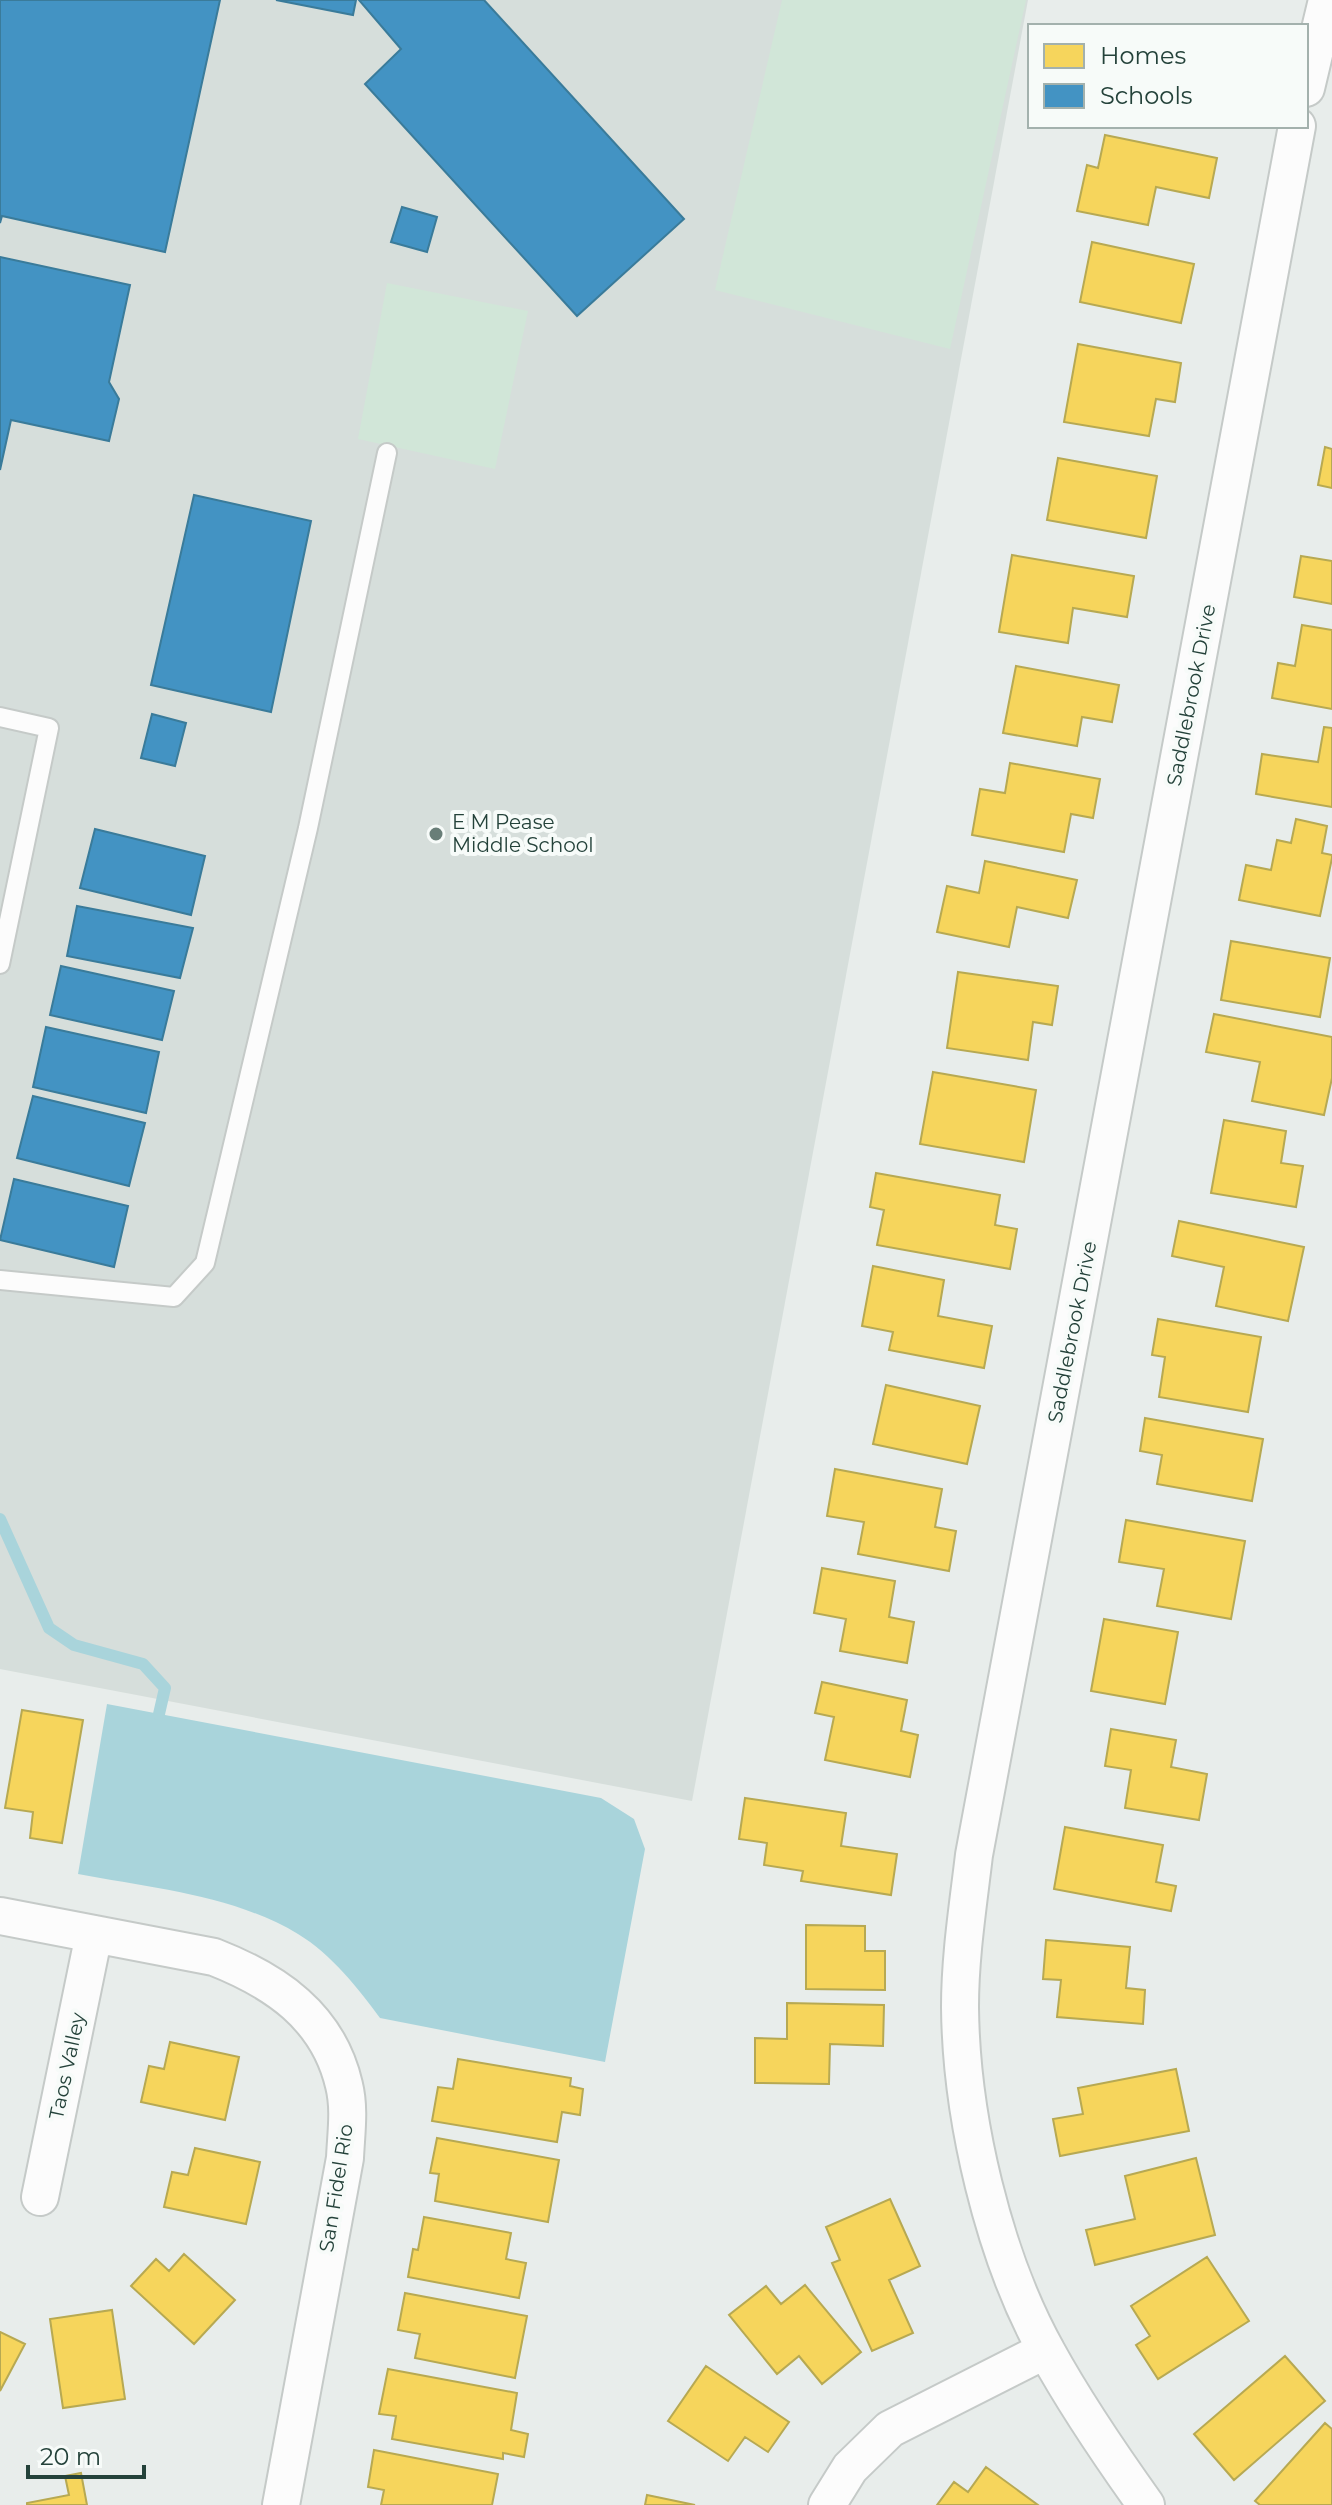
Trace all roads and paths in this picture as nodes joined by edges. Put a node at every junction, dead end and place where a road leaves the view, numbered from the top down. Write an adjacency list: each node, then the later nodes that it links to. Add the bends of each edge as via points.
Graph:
1 (1327, 0): 2 (street)
2 (1308, 80)
3 (1297, 128): 11 (street, Saddlebrook Drive, via 974,1855 963,1949 961,2042 972,2134 1002,2242)
4 (387, 453): 7 (lane, via 308,828 205,1263 174,1297)
5 (0, 717): 6 (lane, via 49,728)
6 (0, 964)
7 (0, 1280)
8 (0, 1916): 9 (street, San Fidel Rio)
9 (94, 1934): 10 (street, Taos Valley); 12 (street, San Fidel Rio, via 214,1957 270,1983 314,2022 344,2085 345,2158)
10 (40, 2197)
11 (1046, 2350): 13 (street, via 890,2429 850,2468); 14 (street, Saddlebrook Drive)
12 (281, 2505)
13 (827, 2505)
14 (1146, 2505)

